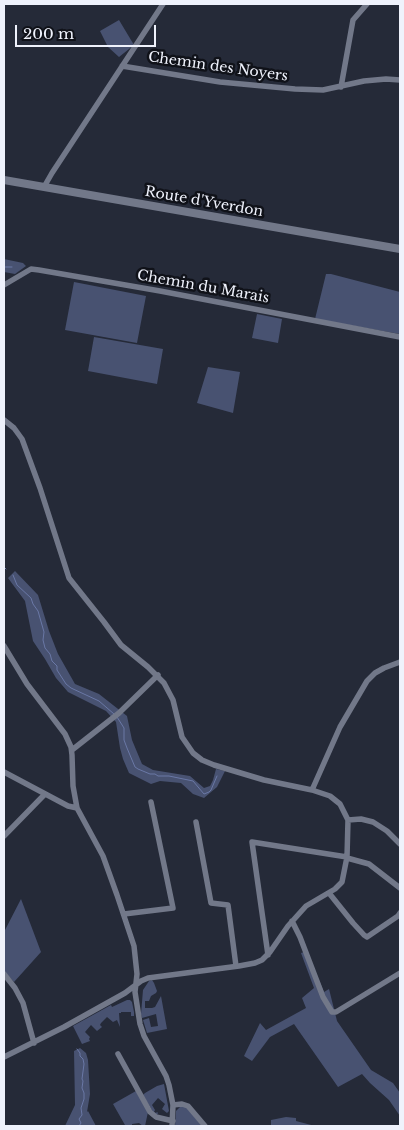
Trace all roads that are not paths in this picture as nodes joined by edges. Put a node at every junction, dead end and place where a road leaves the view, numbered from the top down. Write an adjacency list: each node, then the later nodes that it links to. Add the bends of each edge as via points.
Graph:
1 (164, 4): 3 (street)
2 (367, 4): 5 (street, via 353,20)
3 (122, 66): 5 (street, Chemin des Noyers, via 250,86 317,90); 7 (street)
4 (400, 80): 5 (street, Chemin des Noyers, via 364,81)
5 (341, 86)
6 (4, 180): 7 (main road, Route d'Yverdon)
7 (44, 187): 8 (main road, Route d'Yverdon)
8 (400, 249)
9 (4, 285): 10 (street, Chemin du Marais, via 31,269)
10 (400, 337)
11 (4, 420): 14 (street, via 22,439 72,583 121,645)
12 (4, 646): 15 (street)
13 (400, 662): 17 (street, via 375,673 367,681 340,727)
14 (158, 676): 15 (street); 17 (street, via 173,700 182,737 196,756 222,768)
15 (72, 750): 20 (street, via 73,786)
16 (4, 772): 18 (street)
17 (312, 790): 21 (street, via 337,801)
18 (45, 794): 20 (street); 23 (street)
19 (151, 802): 29 (street, via 173,908)
20 (78, 808): 29 (street, via 103,856)
21 (348, 820): 24 (street, via 374,822); 25 (street)
22 (196, 822): 32 (street, via 211,903 228,905)
23 (4, 836)
24 (400, 844)
25 (347, 857): 26 (street, via 369,864); 27 (street, via 342,882); 31 (street, via 252,842)
26 (400, 888)
27 (329, 893): 28 (street, via 368,937); 30 (street, via 306,906)
28 (400, 913)
29 (124, 914): 35 (street, via 134,946)
30 (292, 921): 31 (street); 33 (street, via 323,997 334,1012)
31 (268, 955): 32 (street, via 259,962)
32 (236, 966): 35 (street, via 153,977)
33 (400, 973)
34 (4, 974): 36 (street, via 23,1003)
35 (136, 986): 36 (street); 39 (street, via 141,1030 166,1076)
36 (34, 1043): 38 (street)
37 (118, 1054): 40 (street, via 150,1112)
38 (4, 1057)
39 (173, 1106): 40 (street); 41 (street, via 188,1106)
40 (172, 1124)
41 (205, 1126)

